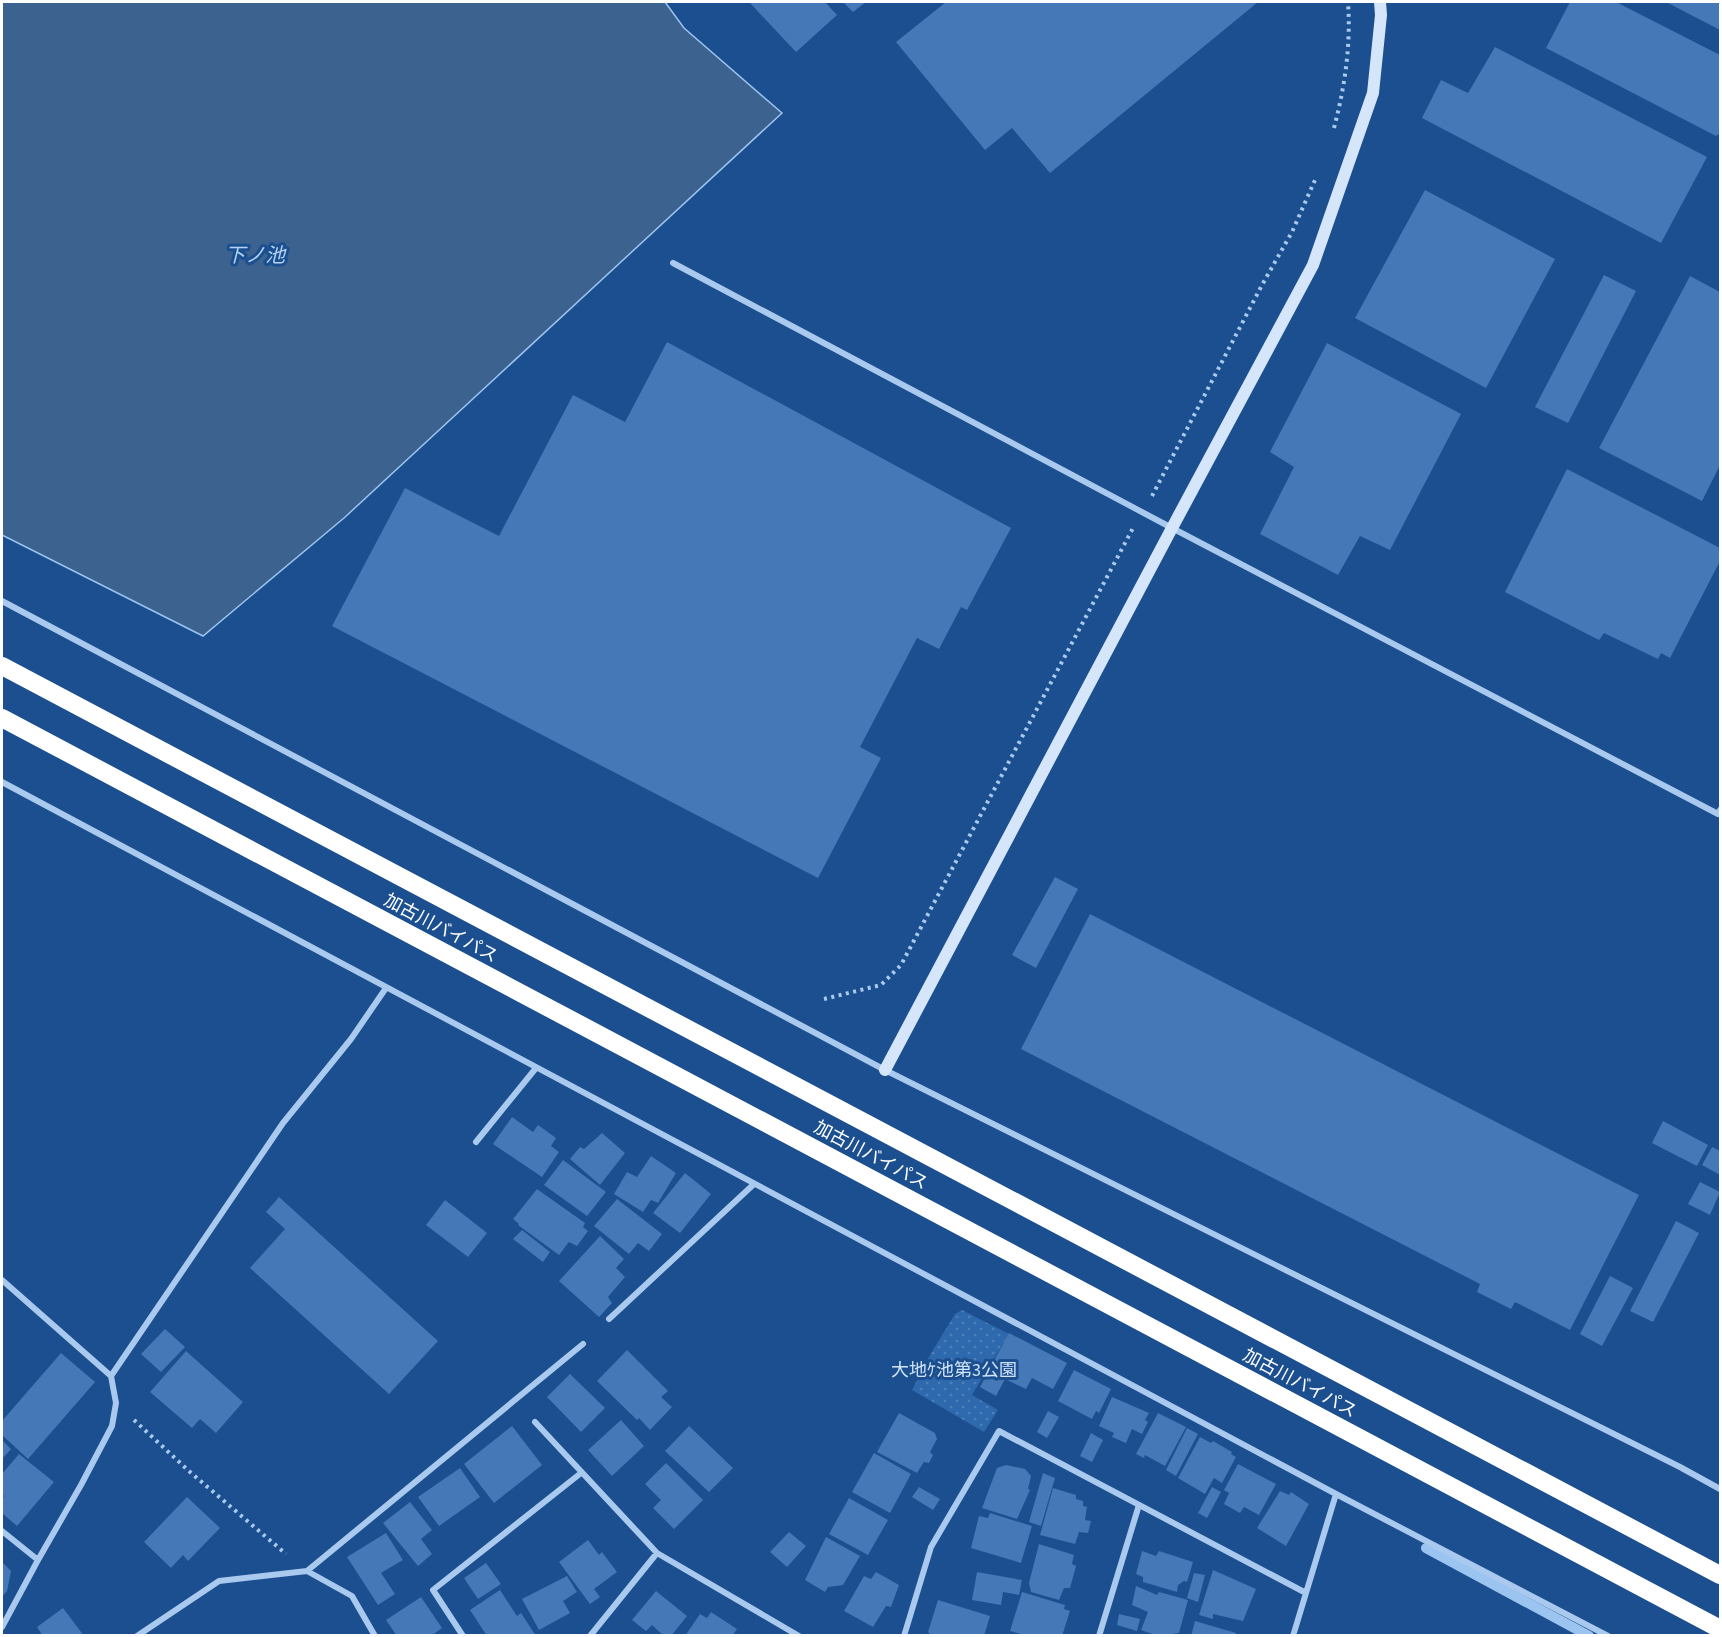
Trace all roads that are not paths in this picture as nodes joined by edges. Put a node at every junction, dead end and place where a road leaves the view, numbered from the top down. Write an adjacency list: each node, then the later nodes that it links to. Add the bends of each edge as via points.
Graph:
1 (1380, 2): 3 (street, via 1373,93 1313,265)
2 (673, 263): 3 (street)
3 (1172, 528): 8 (street, via 1718,814); 11 (street)
4 (2, 602): 11 (street)
5 (2, 666): 27 (highway, 加古川バイパス)
6 (2, 718): 30 (highway, 加古川バイパス)
7 (2, 783): 9 (street)
8 (1720, 810)
9 (386, 988): 10 (street); 17 (street, via 351,1039 283,1123)
10 (536, 1068): 12 (street); 13 (street)
11 (885, 1070): 20 (street)
12 (476, 1142)
13 (754, 1184): 15 (street); 21 (street)
14 (2, 1280): 17 (street)
15 (609, 1319)
16 (583, 1344): 26 (street)
17 (111, 1376): 25 (street, via 116,1402 112,1426)
18 (535, 1422): 19 (street)
19 (581, 1473): 24 (street); 33 (street, via 433,1590)
20 (1720, 1489)
21 (1336, 1494): 28 (street); 39 (street)
22 (1139, 1505): 28 (street); 36 (street, via 999,1431 931,1547); 37 (street)
23 (2, 1532): 25 (street)
24 (657, 1553): 34 (street); 35 (street)
25 (38, 1560): 29 (street)
26 (307, 1571): 31 (street, via 219,1581); 32 (street, via 352,1596)
27 (1720, 1575)
28 (1306, 1593): 38 (street)
29 (2, 1627)
30 (1720, 1629)
31 (137, 1635)
32 (375, 1635)
33 (463, 1635)
34 (590, 1635)
35 (799, 1635)
36 (904, 1635)
37 (1099, 1635)
38 (1293, 1635)
39 (1608, 1635)

